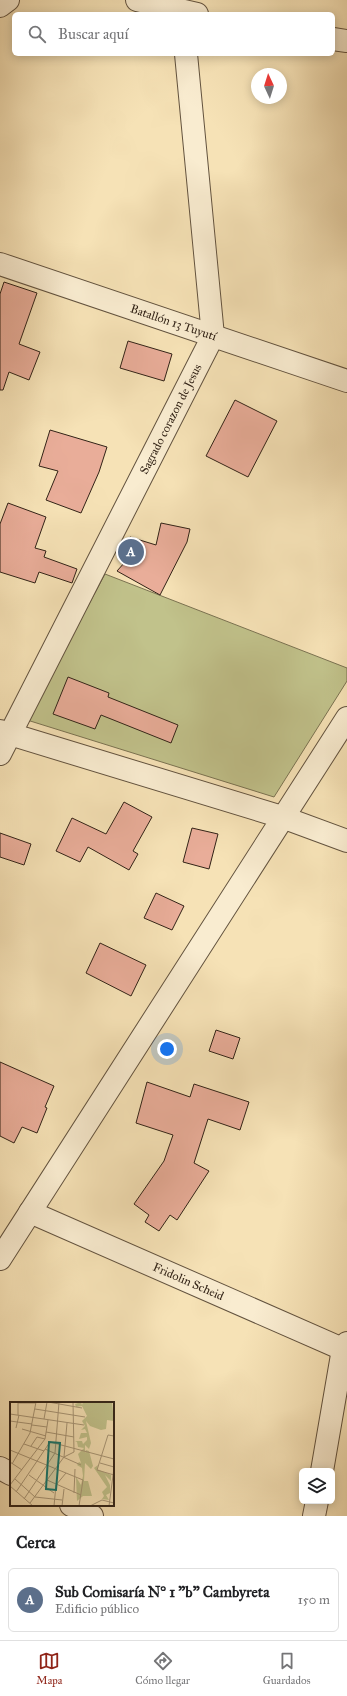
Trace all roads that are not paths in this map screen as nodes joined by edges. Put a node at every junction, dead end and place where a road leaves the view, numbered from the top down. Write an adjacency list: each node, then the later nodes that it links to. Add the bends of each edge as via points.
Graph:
1 (8, 0): 3 (street)
2 (137, 0): 4 (street)
3 (0, 6)
4 (186, 10)
5 (335, 39): 6 (street)
6 (347, 41)
7 (186, 56): 9 (street)
8 (0, 264): 9 (street, Batallón 13 Tuyutí)
9 (213, 336): 10 (street, Batallón 13 Tuyutí); 12 (street, Sagrado corazon de Jesus)
10 (347, 381)
11 (347, 718): 14 (street)
12 (5, 733): 13 (street, Sagrado corazon de Jesus); 14 (street)
13 (0, 754)
14 (282, 817): 15 (street); 16 (street)
15 (347, 841)
16 (30, 1212): 17 (street); 18 (street, Fridolin Scheid)
17 (0, 1259)
18 (346, 1348): 20 (street)
19 (0, 1468): 21 (street)
20 (323, 1468)
21 (10, 1473)
22 (316, 1504): 25 (street)
23 (73, 1506): 24 (street)
24 (92, 1516)
25 (314, 1516)

